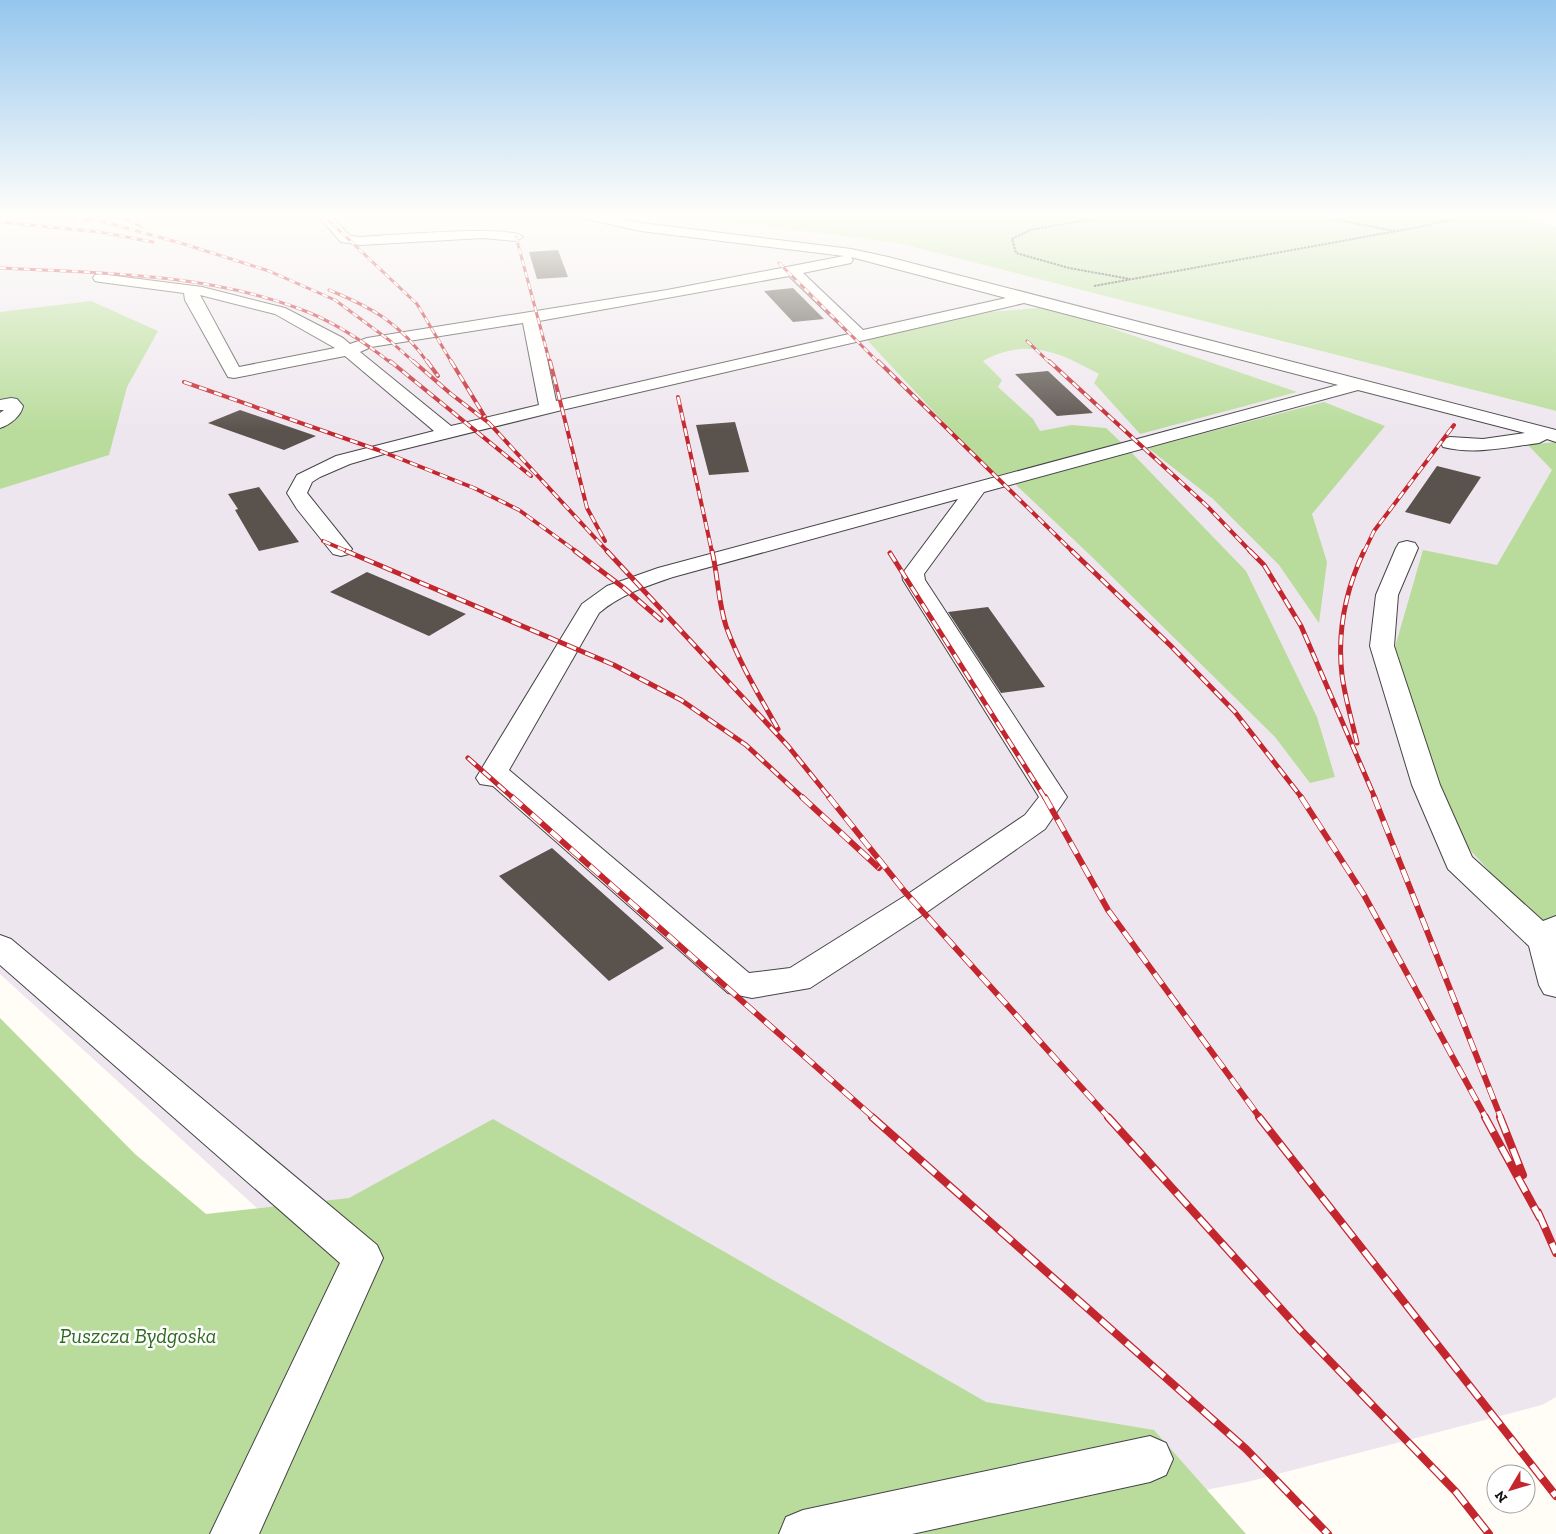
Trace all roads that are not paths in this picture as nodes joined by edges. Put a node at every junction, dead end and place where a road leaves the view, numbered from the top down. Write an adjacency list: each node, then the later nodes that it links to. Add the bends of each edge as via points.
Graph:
1 (173, 288): 5 (lane)
2 (698, 288): 7 (lane)
3 (809, 288): 8 (lane)
4 (985, 288): 6 (lane)
5 (191, 290): 9 (lane, via 280,311); 9 (lane, via 193,300 234,373)
6 (1024, 298): 8 (lane); 10 (lane)
7 (530, 317): 9 (lane, via 367,343); 12 (lane)
8 (860, 336): 12 (lane)
9 (350, 350): 14 (lane)
10 (1360, 384): 15 (lane); 17 (lane)
11 (0, 405): 13 (lane, via 11,403 14,406 13,411)
12 (548, 408): 14 (lane)
13 (0, 422)
14 (448, 433): 18 (lane, via 343,460 304,479 297,493 299,499)
15 (1553, 436): 16 (lane, via 1483,445)
16 (1450, 443)
17 (976, 489): 17 (lane, via 913,574 914,580 1053,798 1035,822 916,904 798,979 752,986 740,984 492,775 590,609 602,598 635,583 714,559)
18 (341, 548)
19 (1407, 548): 20 (lane, via 1387,595 1382,646 1426,785 1459,862)
20 (1550, 934): 22 (lane)
21 (0, 947): 24 (lane, via 363,1258)
22 (1556, 985)
23 (1150, 1459): 25 (lane)
24 (234, 1534)
25 (803, 1534)

